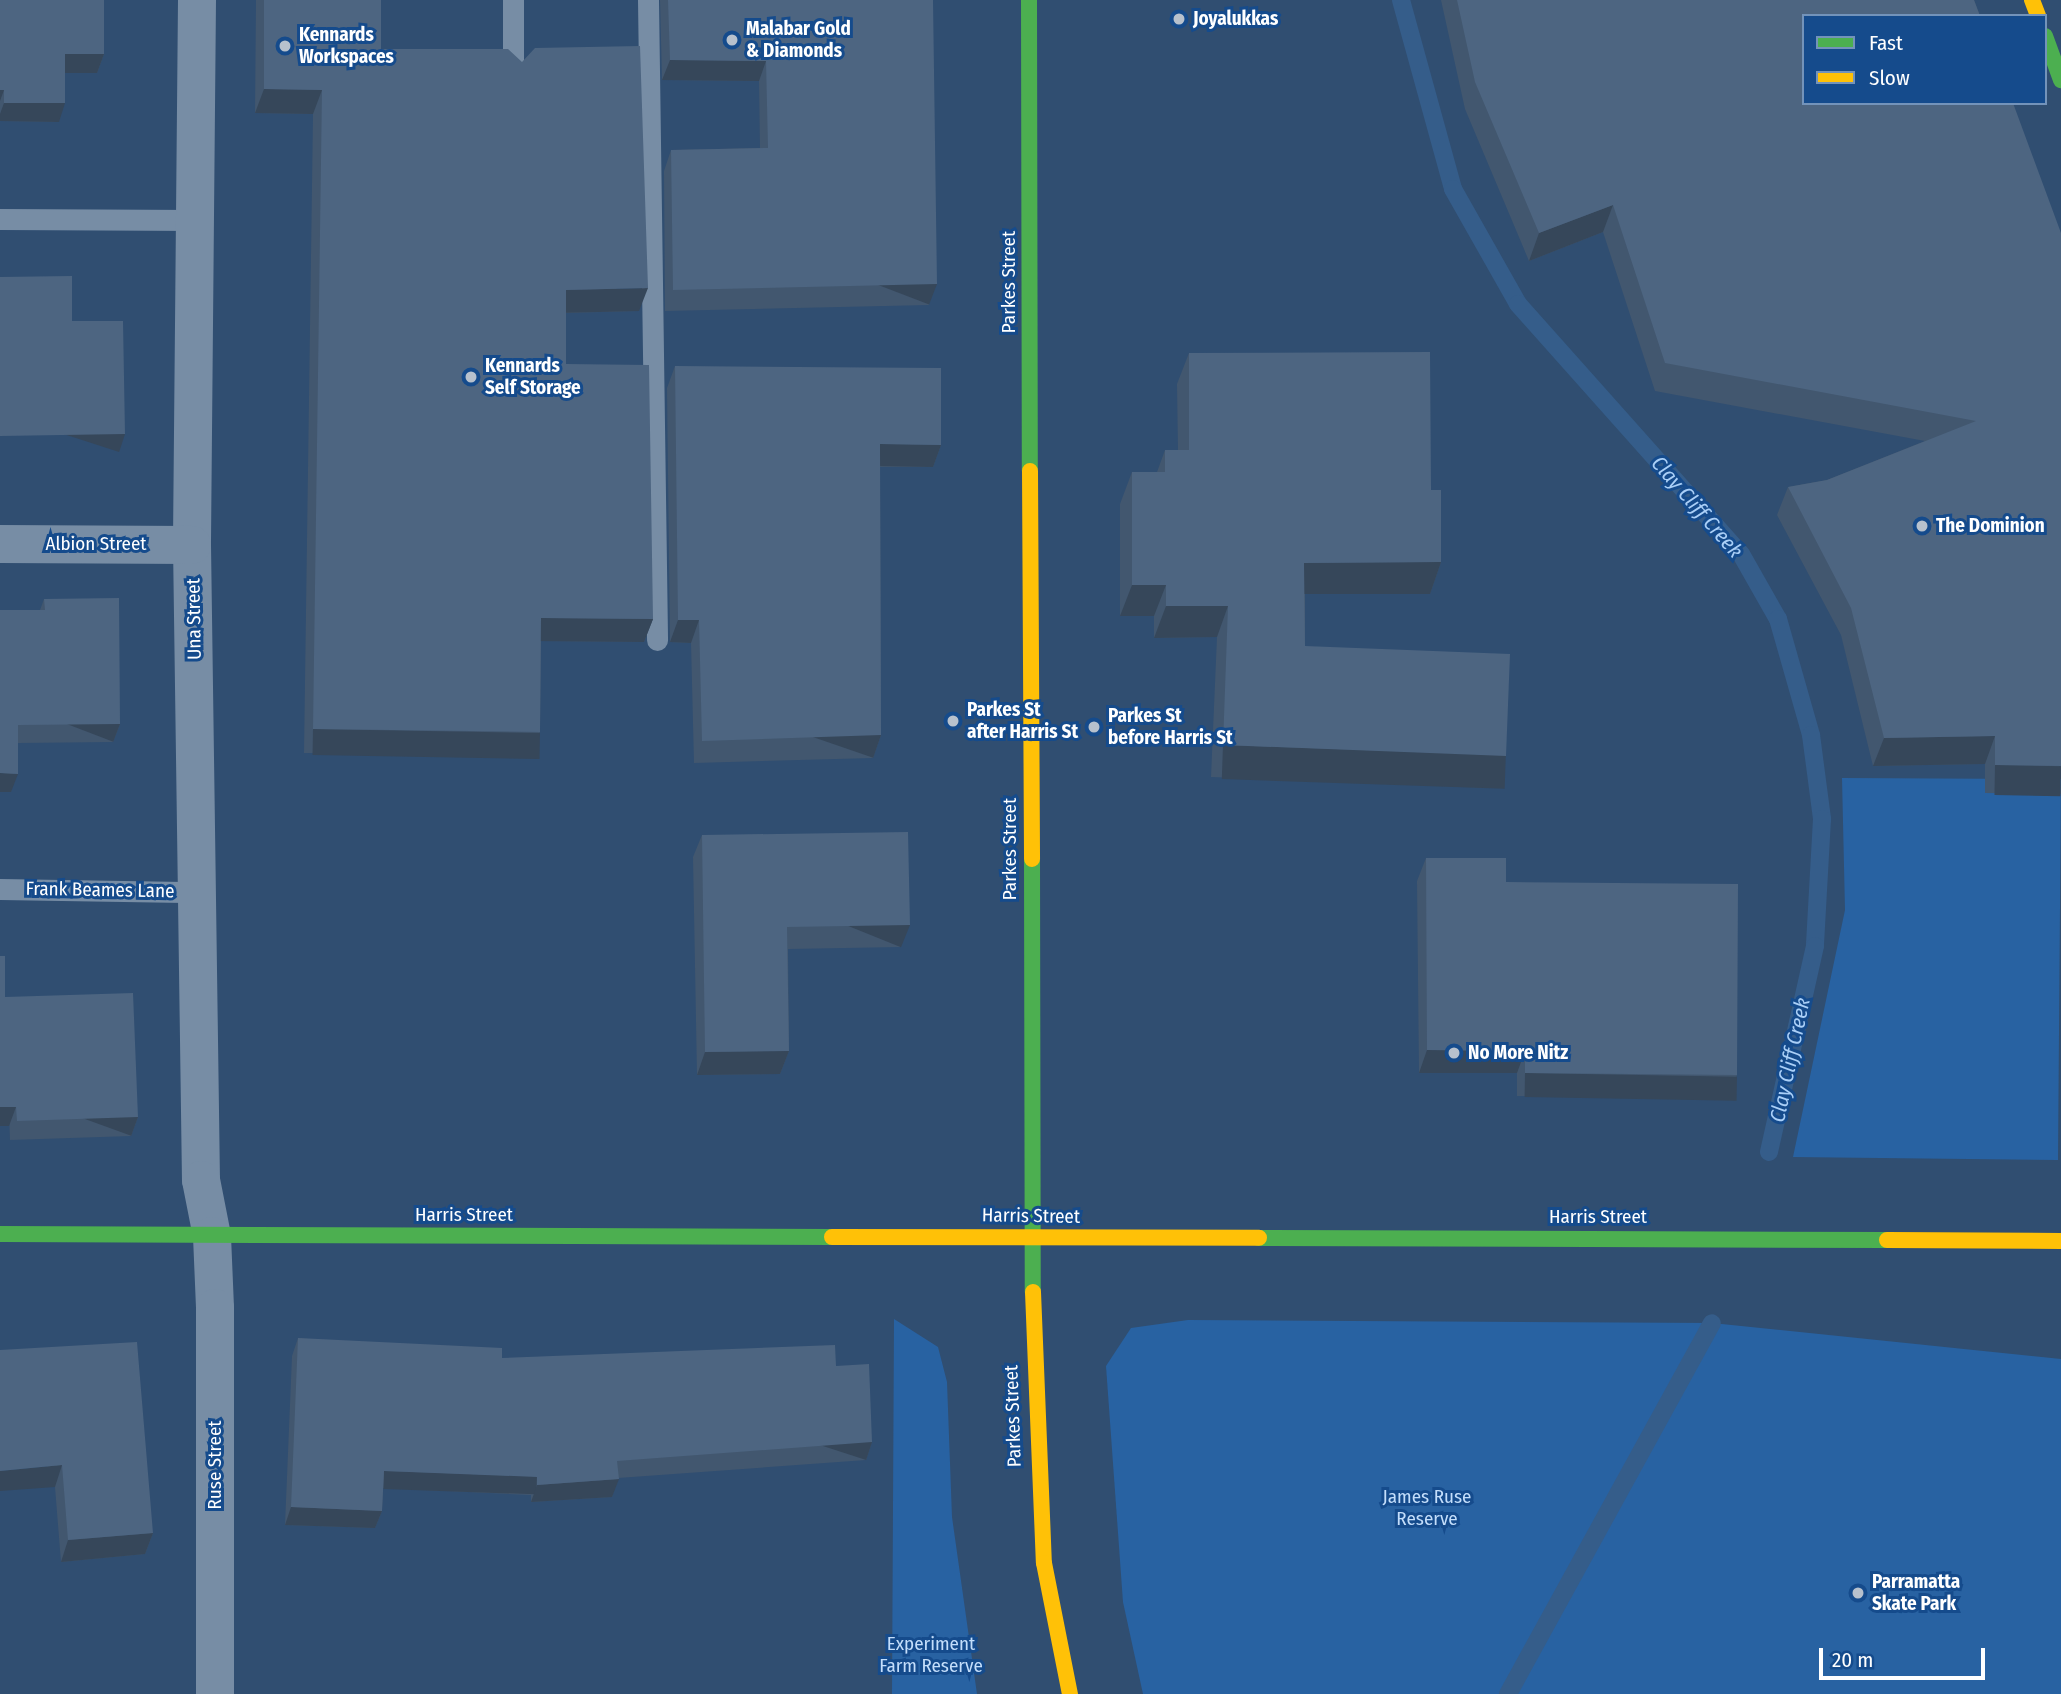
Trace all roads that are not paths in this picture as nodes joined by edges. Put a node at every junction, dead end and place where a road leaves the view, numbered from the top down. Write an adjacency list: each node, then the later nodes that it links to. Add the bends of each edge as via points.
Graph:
1 (197, 0): 9 (street, Una Street)
2 (513, 0): 6 (lane)
3 (648, 0): 12 (lane)
4 (1029, 0): 17 (main road, Parkes Street)
5 (2047, 42): 7 (main road)
6 (513, 72)
7 (2061, 80)
8 (0, 219): 9 (lane)
9 (195, 220): 11 (street, Una Street)
10 (0, 544): 11 (street, Albion Street)
11 (192, 545): 14 (street, Una Street)
12 (657, 640)
13 (0, 889): 14 (lane, Frank Beames Lane)
14 (200, 892): 16 (street, Una Street, via 201,1180)
15 (0, 1234): 16 (main road, Harris Street)
16 (212, 1236): 17 (main road, Harris Street); 19 (street, Ruse Street)
17 (1032, 1238): 18 (main road, Harris Street); 20 (main road, Parkes Street, via 1036,1465 1044,1563)
18 (2061, 1241)
19 (215, 1694)
20 (1070, 1694)

